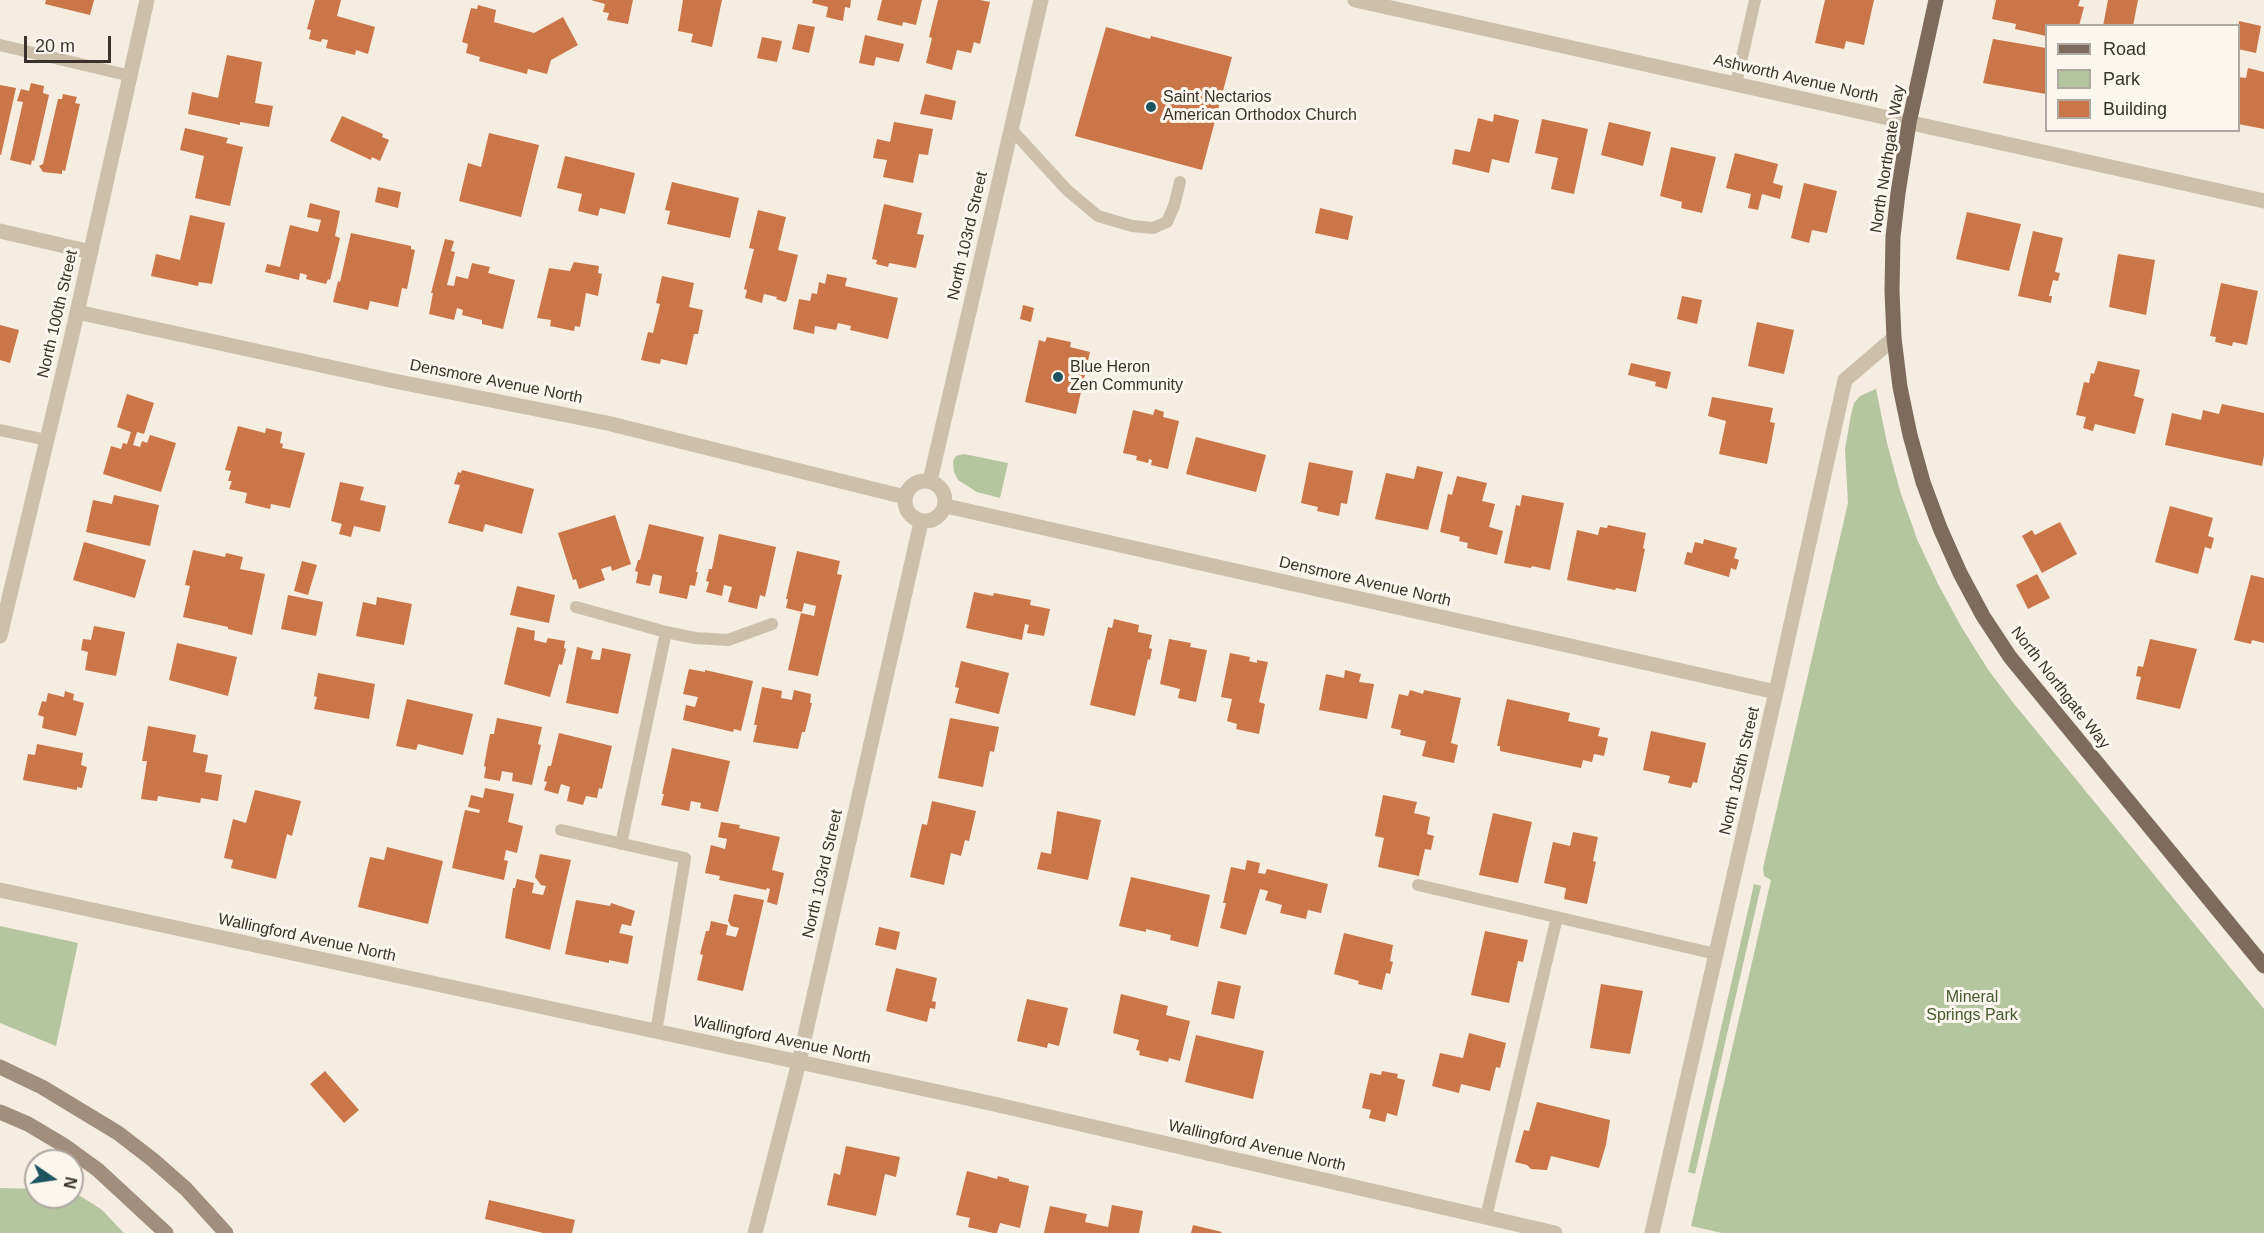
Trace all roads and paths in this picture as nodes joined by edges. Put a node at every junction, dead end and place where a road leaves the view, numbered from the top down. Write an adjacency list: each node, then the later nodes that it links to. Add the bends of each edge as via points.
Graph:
1 (147, 0): 7 (street, North 100th Street)
2 (1041, 0): 10 (street, North 103rd Street)
3 (1355, 0): 8 (street, Ashworth Avenue North)
4 (1755, 0): 8 (lane)
5 (1936, 0): 9 (main road, North Northgate Way)
6 (0, 45): 7 (lane)
7 (131, 76): 14 (street, North 100th Street)
8 (1736, 84): 9 (street, Ashworth Avenue North)
9 (1909, 123): 12 (street, Ashworth Avenue North); 16 (main road, North Northgate Way, via 1893,237)
10 (1011, 129): 11 (lane, via 1067,190 1098,216 1153,228 1167,222); 19 (street, North 103rd Street)
11 (1180, 182)
12 (2264, 201)
13 (0, 231): 14 (street)
14 (91, 252): 15 (street, North 100th Street)
15 (77, 312): 18 (street, North 100th Street); 20 (street, Densmore Avenue North, via 607,423)
16 (1894, 338): 28 (street, North 105th Street, via 1845,380); 35 (main road, North Northgate Way, via 1900,387 1923,482 1960,573 1983,616 2010,657)
17 (0, 430): 18 (lane)
18 (47, 440): 23 (street, North 100th Street)
19 (930, 481): 20 (street, via 910,487); 21 (street, via 940,486)
20 (905, 497): 22 (street, via 911,517)
21 (946, 506): 22 (street, via 932,521); 28 (street, Densmore Avenue North)
22 (921, 522): 37 (street, North 103rd Street)
23 (5, 594): 27 (street, North 100th Street)
24 (576, 607): 26 (lane)
25 (772, 624): 26 (lane, via 728,640)
26 (666, 632): 30 (lane)
27 (0, 636)
28 (1776, 692): 34 (street, North 105th Street)
29 (561, 830): 30 (lane)
30 (621, 844): 36 (lane, via 685,858)
31 (1418, 885): 33 (lane)
32 (0, 890): 36 (street, Wallingford Avenue North)
33 (1557, 917): 34 (lane); 40 (lane)
34 (1716, 954): 45 (street, North 105th Street)
35 (2264, 966)
36 (656, 1032): 37 (street, Wallingford Avenue North)
37 (799, 1062): 40 (street, Wallingford Avenue North); 43 (street, North 103rd Street)
38 (0, 1067): 42 (street, via 42,1087 118,1133 186,1190)
39 (0, 1112): 41 (street, via 56,1141 98,1170)
40 (1486, 1217): 44 (street, Wallingford Avenue North)
41 (166, 1233)
42 (226, 1233)
43 (755, 1233)
44 (1555, 1233)
45 (1652, 1233)

